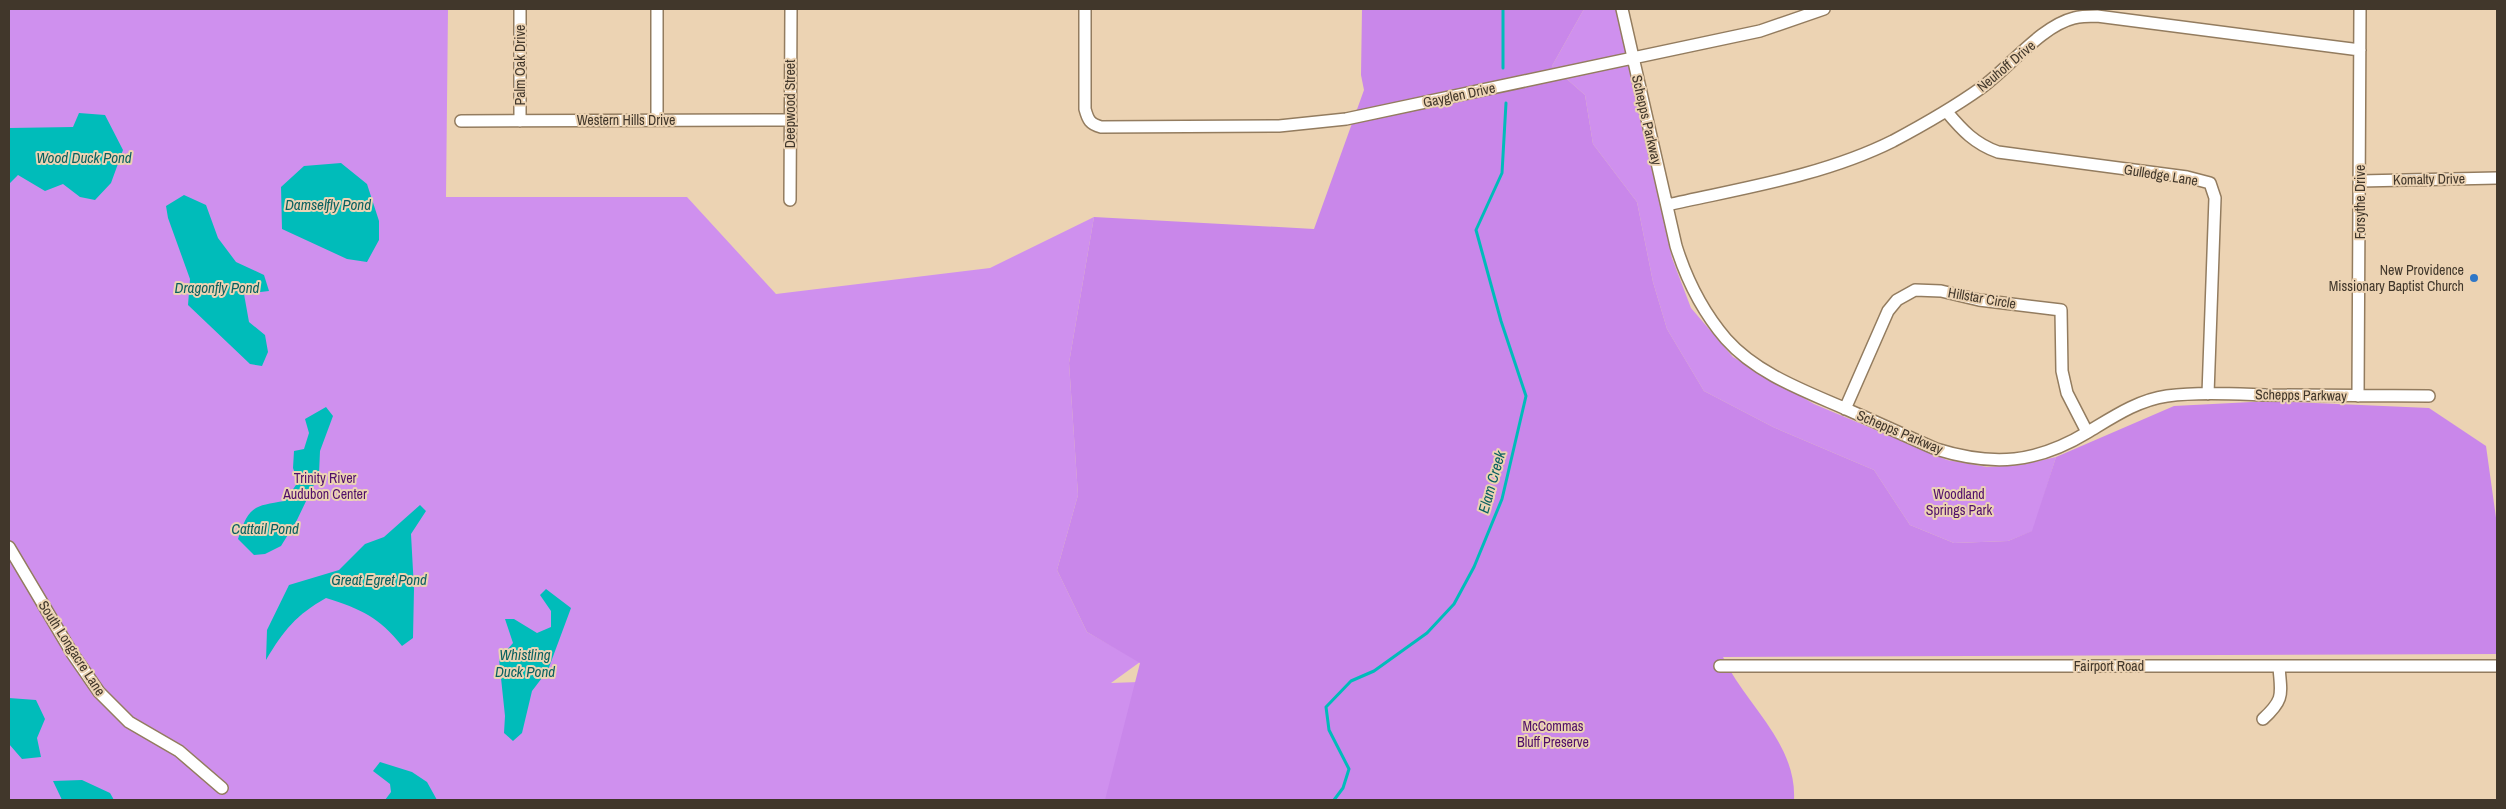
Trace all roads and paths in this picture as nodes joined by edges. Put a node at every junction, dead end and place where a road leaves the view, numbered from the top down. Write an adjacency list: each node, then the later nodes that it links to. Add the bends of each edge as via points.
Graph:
1 (520, 9): 14 (street, Palm Oak Drive)
2 (657, 9): 11 (street)
3 (791, 9): 12 (street, Deepwood Street)
4 (1085, 9): 9 (street, Gayglen Drive, via 1085,109 1088,120 1101,127 1306,125)
5 (1622, 9): 9 (street, Schepps Parkway)
6 (1824, 9): 9 (street, Gayglen Drive, via 1760,31)
7 (2360, 9): 8 (street, Forsythe Drive)
8 (2360, 50): 10 (street, Neuhoff Drive, via 2097,16 2074,18 2053,27 1983,87); 16 (street, Forsythe Drive)
9 (1633, 59): 18 (street, Schepps Parkway)
10 (1947, 112): 18 (street, Neuhoff Drive, via 1891,142 1838,164); 19 (street, Gulledge Lane, via 1972,138 1998,152 2187,177 2210,183 2215,198)
11 (657, 120): 12 (street, Western Hills Drive); 14 (street, Western Hills Drive)
12 (790, 120): 17 (street, Deepwood Street)
13 (461, 121): 14 (street, Western Hills Drive)
14 (520, 121)
15 (2497, 178): 16 (street, Komalty Drive)
16 (2360, 181): 20 (street, Forsythe Drive)
17 (790, 200)
18 (1667, 205): 22 (street, Schepps Parkway, via 1686,277 1703,308 1727,340 1758,366 1790,385)
19 (2208, 394): 20 (street, Schepps Parkway); 23 (street, Schepps Parkway, via 2166,396 2146,401)
20 (2358, 396): 21 (street, Schepps Parkway)
21 (2429, 396)
22 (1845, 409): 23 (street, Schepps Parkway, via 1936,449 1988,460 2028,458 2052,451); 23 (street, Hillstar Circle, via 1888,311 1898,300 1915,290 1941,291 1979,300 2061,310 2062,370 2067,393)
23 (2087, 432)
24 (9, 547): 29 (street, South Longacre Lane, via 99,692 129,722 179,751)
25 (1720, 666): 27 (street, Fairport Road)
26 (2497, 666): 27 (street, Fairport Road)
27 (2279, 667): 28 (street, via 2282,696 2275,708)
28 (2263, 718)
29 (222, 788)

